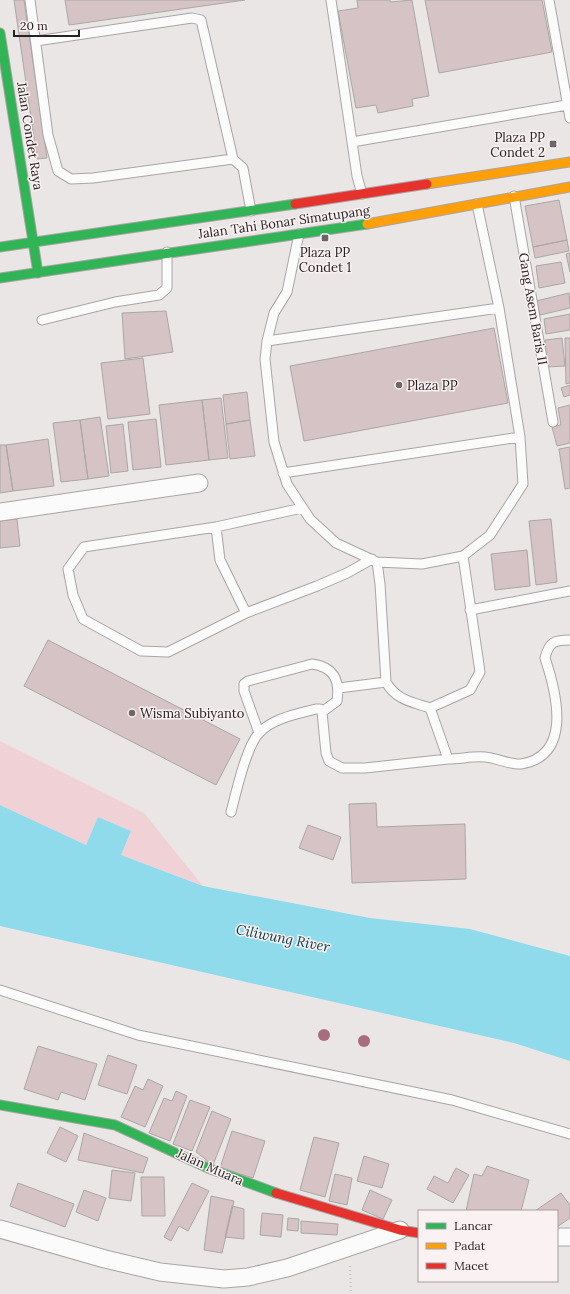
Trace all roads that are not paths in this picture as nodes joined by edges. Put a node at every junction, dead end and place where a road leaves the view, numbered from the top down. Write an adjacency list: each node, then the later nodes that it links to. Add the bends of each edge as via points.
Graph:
1 (30, 0): 5 (lane)
2 (331, 0): 8 (lane)
3 (549, 0): 6 (lane)
4 (0, 33): 17 (main road, Jalan Condet Raya)
5 (36, 41): 9 (lane, via 192,18 201,20); 9 (lane, via 48,135 58,171 71,179)
6 (567, 105): 7 (lane); 8 (lane)
7 (570, 118)
8 (352, 142): 13 (lane)
9 (233, 159): 15 (lane, via 243,168)
10 (570, 162): 13 (main road, Jalan Tahi Bonar Simatupang)
11 (570, 187): 12 (main road, Jalan Tahi Bonar Simatupang)
12 (514, 196): 14 (main road, Jalan Tahi Bonar Simatupang); 25 (lane, Gang Asem Baris II)
13 (362, 198): 15 (main road, Jalan Tahi Bonar Simatupang)
14 (477, 201): 16 (main road, Jalan Tahi Bonar Simatupang); 22 (lane)
15 (251, 211): 17 (main road, Jalan Tahi Bonar Simatupang)
16 (300, 233): 19 (main road, Jalan Tahi Bonar Simatupang); 24 (lane, via 287,292 274,313)
17 (33, 243): 18 (main road, Jalan Tahi Bonar Simatupang); 20 (main road, Jalan Condet Raya)
18 (0, 247)
19 (167, 252): 20 (main road, Jalan Tahi Bonar Simatupang); 23 (lane, via 167,288 159,295 115,302)
20 (38, 273): 21 (main road, Jalan Tahi Bonar Simatupang)
21 (0, 278)
22 (499, 308): 24 (lane); 26 (lane)
23 (42, 320)
24 (267, 341): 27 (lane, via 265,359 274,442)
25 (553, 422)
26 (520, 437): 27 (lane); 32 (lane, via 523,484 490,535)
27 (283, 473): 29 (lane)
28 (199, 483): 30 (street)
29 (302, 508): 31 (lane); 33 (lane, via 336,543)
30 (0, 512)
31 (216, 527): 36 (lane, via 220,560); 36 (lane, via 84,547 68,569 73,595 83,619 141,651 168,652)
32 (462, 556): 33 (lane, via 422,564); 35 (lane)
33 (374, 560): 36 (lane, via 317,586); 38 (lane, via 380,584)
34 (570, 591): 35 (lane)
35 (470, 610): 40 (lane, via 480,672 470,690)
36 (246, 612)
37 (570, 640): 43 (lane, via 553,642 547,648 545,658 564,722 562,741 555,752 520,764 485,757)
38 (386, 682): 39 (lane); 40 (lane, via 392,692 403,699)
39 (339, 688): 41 (lane, via 337,700); 42 (lane, via 329,669 323,665 312,664 248,681 244,684 244,691)
40 (430, 708): 43 (lane)
41 (322, 712): 42 (lane, via 316,709 292,715); 43 (lane, via 326,753 329,761 342,768)
42 (259, 733): 44 (lane, via 241,773)
43 (448, 759)
44 (231, 812)
45 (0, 990): 47 (lane, via 138,1035 452,1100)
46 (0, 1105): 49 (main road, Jalan Muara, via 115,1125 208,1168 259,1188)
47 (570, 1134)
48 (0, 1229): 49 (street, via 160,1272 211,1278 248,1277 268,1273)
49 (400, 1230): 50 (main road, Jalan Muara)
50 (418, 1233)
51 (558, 1237): 52 (street)
52 (570, 1237)

